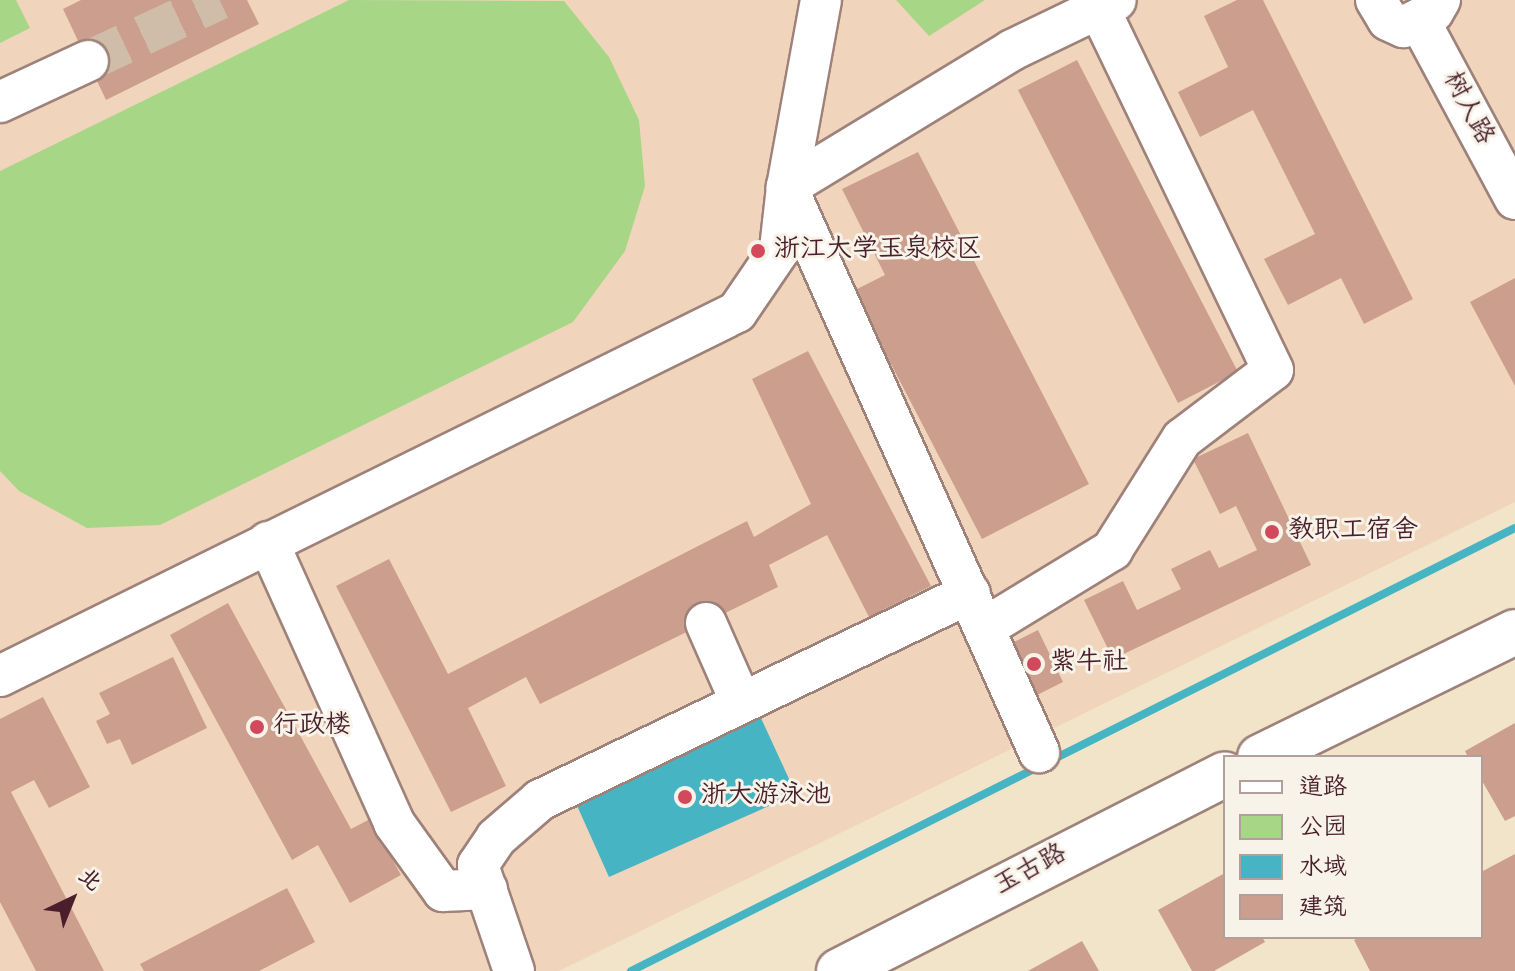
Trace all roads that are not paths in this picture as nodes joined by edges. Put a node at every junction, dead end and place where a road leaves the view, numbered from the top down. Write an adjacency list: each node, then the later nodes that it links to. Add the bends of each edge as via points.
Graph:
1 (821, 0): 8 (street)
2 (1376, 0): 4 (street, via 1388,20 1403,27)
3 (1108, 4): 8 (street, via 1012,50); 11 (street, via 1273,370 1182,439 1112,550)
4 (1431, 10): 7 (street, 树人路); 9 (street, 树人路)
5 (88, 61): 6 (street)
6 (0, 102)
7 (1515, 165)
8 (787, 187): 10 (street, via 780,249 737,312); 11 (street)
9 (1515, 199)
10 (268, 542): 14 (street); 19 (street, via 394,823 443,891)
11 (978, 610): 15 (street); 16 (street)
12 (706, 623): 15 (street)
13 (1515, 632): 17 (main road)
14 (0, 676)
15 (740, 700): 19 (street, via 540,800 496,838 478,865)
16 (1039, 752)
17 (1264, 755)
18 (1223, 775): 21 (main road, 玉古路)
19 (487, 889): 20 (street)
20 (514, 971)
21 (839, 971)

